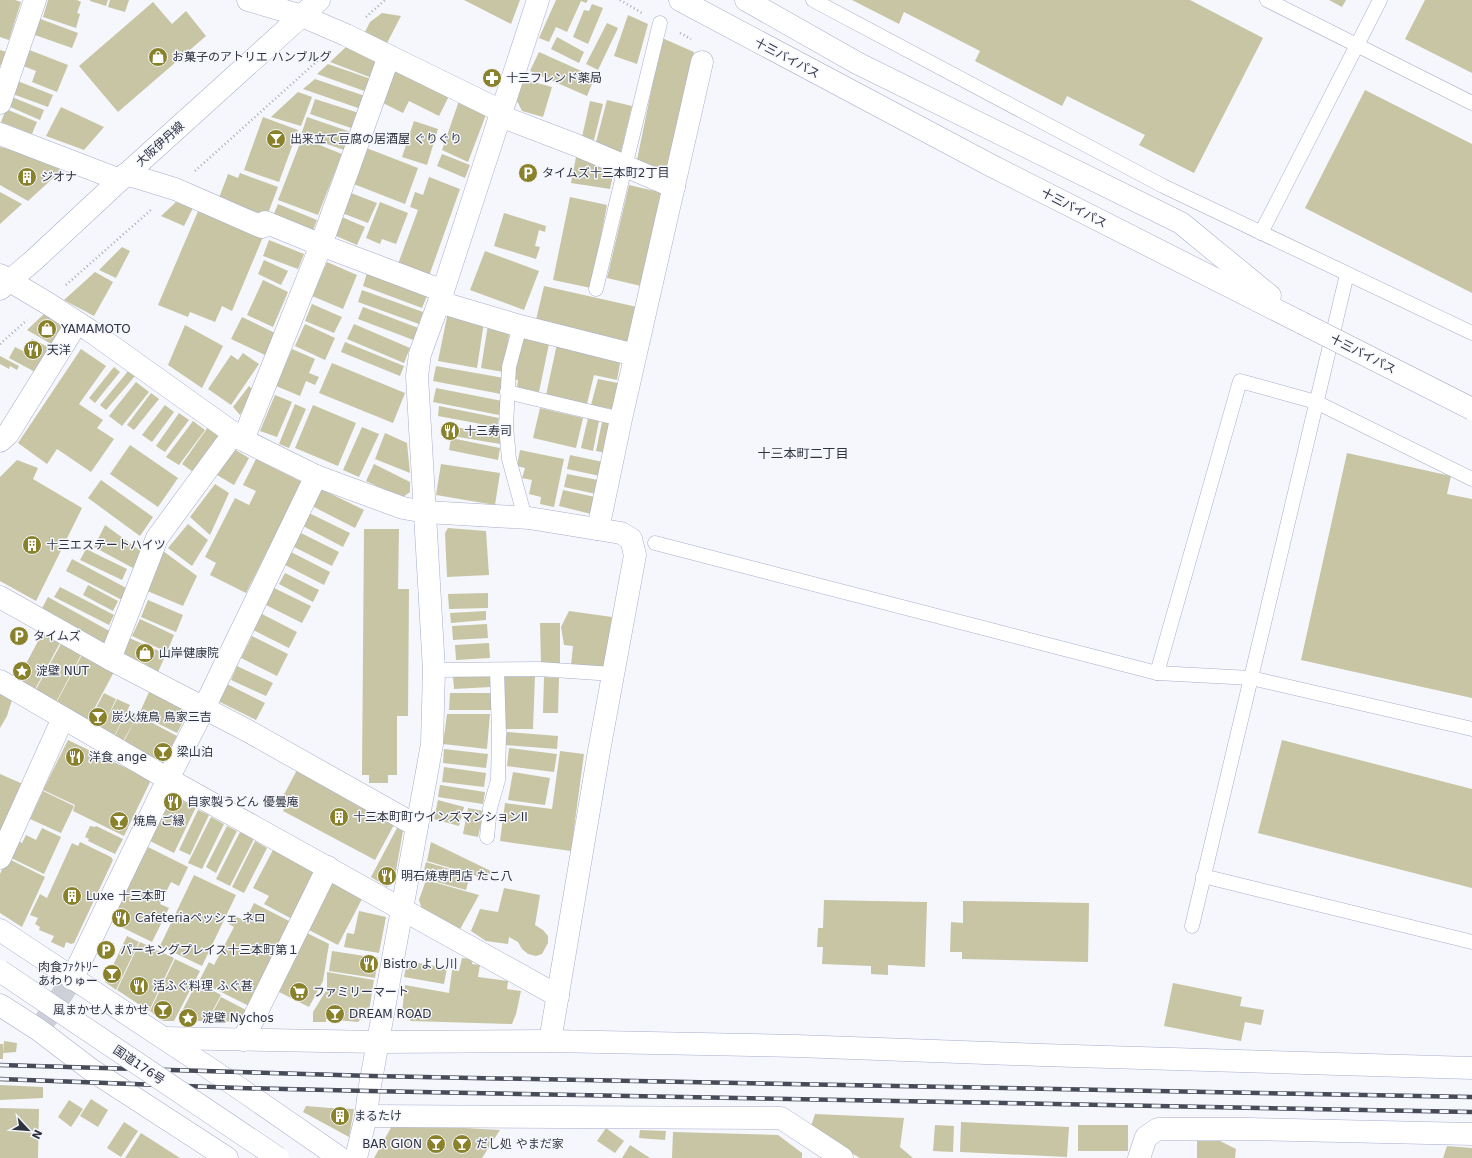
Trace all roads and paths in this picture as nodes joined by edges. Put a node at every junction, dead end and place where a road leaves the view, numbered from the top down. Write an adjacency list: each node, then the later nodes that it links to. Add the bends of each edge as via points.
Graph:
1 (35, 0): 15 (main road)
2 (248, 0): 10 (main road)
3 (319, 0): 10 (main road, 大阪伊丹線)
4 (538, 0): 17 (main road)
5 (680, 0): 29 (main road, 十三バイパス, via 992,166)
6 (746, 0): 29 (main road, via 857,63 1181,223)
7 (813, 0): 22 (lane, via 1163,186)
8 (1267, 0): 12 (lane)
9 (1380, 0): 12 (lane)
10 (302, 16): 13 (main road); 20 (main road, 大阪伊丹線)
11 (660, 23): 19 (lane)
12 (1357, 45): 16 (lane); 22 (lane)
13 (388, 56): 17 (main road); 23 (main road)
14 (702, 62): 21 (main road)
15 (0, 103)
16 (1472, 103)
17 (501, 114): 19 (main road); 27 (main road)
18 (0, 134): 20 (main road)
19 (625, 167): 21 (main road); 26 (lane)
20 (123, 177): 23 (main road, via 175,188 262,227 264,222); 25 (main road, 大阪伊丹線, via 34,260)
21 (674, 187): 32 (main road)
22 (1261, 232): 24 (lane)
23 (321, 245): 27 (main road); 37 (main road)
24 (1347, 274): 31 (lane); 34 (lane)
25 (3, 282): 28 (main road)
26 (596, 289)
27 (441, 296): 30 (main road); 41 (main road, via 420,354 417,376)
28 (77, 323): 37 (main road); 38 (main road, via 8,434)
29 (1302, 323): 35 (main road, 十三バイパス, bridge)
30 (520, 326): 32 (main road); 33 (lane, via 509,367)
31 (1472, 333)
32 (635, 354): 36 (main road)
33 (507, 392): 36 (lane); 42 (lane, via 506,426 509,459)
34 (1316, 402): 40 (lane); 50 (lane, via 1240,381); 51 (lane)
35 (1472, 409)
36 (621, 419): 43 (main road)
37 (239, 436): 39 (main road); 46 (main road, via 157,538)
38 (0, 442)
39 (316, 476): 41 (main road, via 403,508); 53 (main road)
40 (1472, 479)
41 (426, 512): 42 (main road); 47 (main road)
42 (525, 518): 43 (main road)
43 (598, 529): 49 (main road, via 621,533 631,539 635,555)
44 (655, 543): 50 (lane)
45 (0, 597): 46 (main road)
46 (110, 659): 53 (main road)
47 (434, 670): 48 (lane); 57 (main road, via 432,744)
48 (497, 670): 49 (lane, via 539,669); 58 (lane, via 498,780 490,808)
49 (614, 674): 68 (main road)
50 (1157, 674): 51 (lane)
51 (1251, 678): 55 (lane); 61 (lane)
52 (0, 681): 54 (main road)
53 (204, 708): 56 (main road); 57 (main road)
54 (63, 718): 56 (main road); 59 (main road)
55 (1472, 729)
56 (168, 779): 60 (main road); 67 (main road)
57 (417, 826): 62 (main road)
58 (487, 837)
59 (0, 858)
60 (328, 867): 62 (main road); 71 (main road)
61 (1203, 876): 63 (lane); 65 (lane)
62 (401, 908): 68 (main road); 73 (main road)
63 (1192, 926)
64 (0, 930): 67 (main road)
65 (1472, 942)
66 (0, 971): 78 (main road, 国道176号, bridge)
67 (72, 979): 70 (main road)
68 (558, 996): 72 (main road)
69 (0, 1005): 77 (main road)
70 (164, 1038): 71 (main road); 79 (main road)
71 (242, 1040): 73 (main road)
72 (550, 1041): 73 (main road); 74 (main road, via 797,1046)
73 (379, 1042): 75 (main road)
74 (1472, 1068)
75 (366, 1116): 80 (main road); 81 (main road, via 781,1118)
76 (1472, 1134): 82 (main road, via 1158,1129 1146,1137)
77 (227, 1158)
78 (278, 1158)
79 (340, 1158)
80 (356, 1158)
81 (842, 1158)
82 (1139, 1158)

